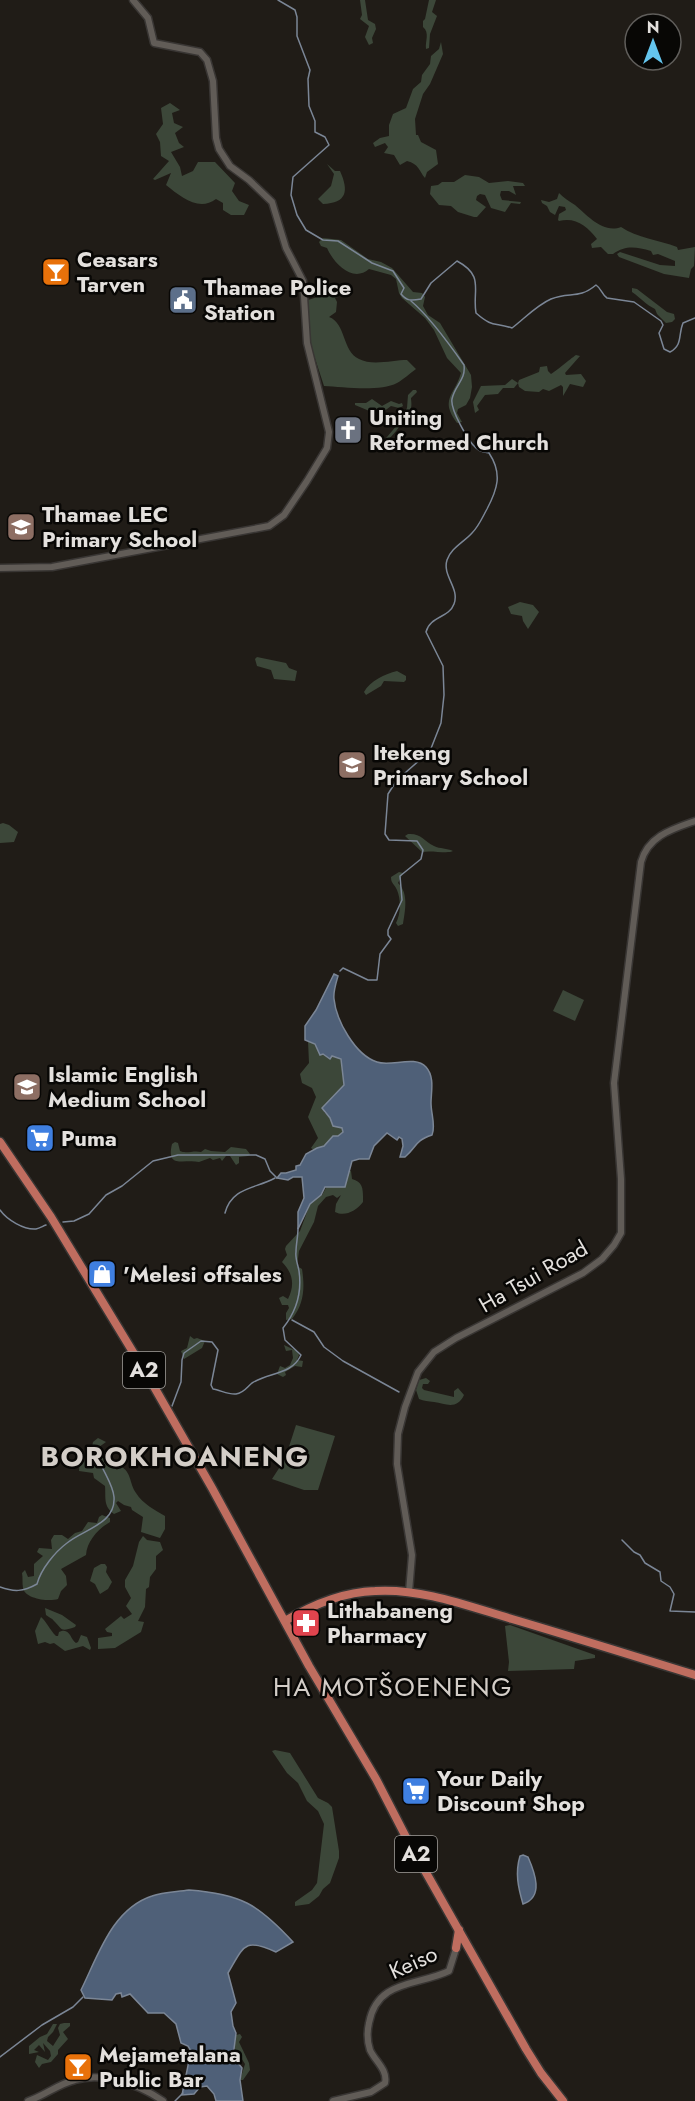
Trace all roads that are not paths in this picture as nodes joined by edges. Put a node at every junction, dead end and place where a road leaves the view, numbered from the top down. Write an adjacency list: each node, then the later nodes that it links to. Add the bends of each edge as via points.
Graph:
1 (133, 0): 2 (street, via 148,18 154,43 196,51 207,60 213,81 216,138 223,156 272,202 286,248 303,281 307,343 329,432 327,447 284,515 269,526 52,567)
2 (0, 568)
3 (695, 821): 5 (street, Ha Tsui Road, via 654,840 641,862 614,1083 621,1233 602,1259 583,1273 456,1338 434,1352 418,1372 398,1434 397,1464 412,1555)
4 (0, 1143): 8 (main road, A2, via 51,1217 150,1380)
5 (410, 1581): 6 (street); 7 (street, Ha Tsui Road)
6 (395, 1591): 7 (main road); 9 (main road, via 357,1593)
7 (409, 1592): 12 (main road)
8 (279, 1611): 9 (main road); 10 (main road, A2)
9 (299, 1612): 10 (main road); 11 (main road)
10 (285, 1621): 11 (main road, A2)
11 (293, 1637): 13 (main road, A2)
12 (695, 1675)
13 (459, 1930): 14 (main road, A2); 15 (main road)
14 (467, 1943): 15 (main road); 16 (main road, A2)
15 (455, 1950): 16 (main road); 19 (street, Keiso, via 449,1971 398,1987 380,1998 370,2015 367,2036 385,2083 371,2092)
16 (472, 1951): 20 (main road, A2, via 526,2049)
17 (28, 2101): 18 (street, via 72,2080 95,2078 127,2083)
18 (163, 2101)
19 (333, 2101)
20 (563, 2101)

